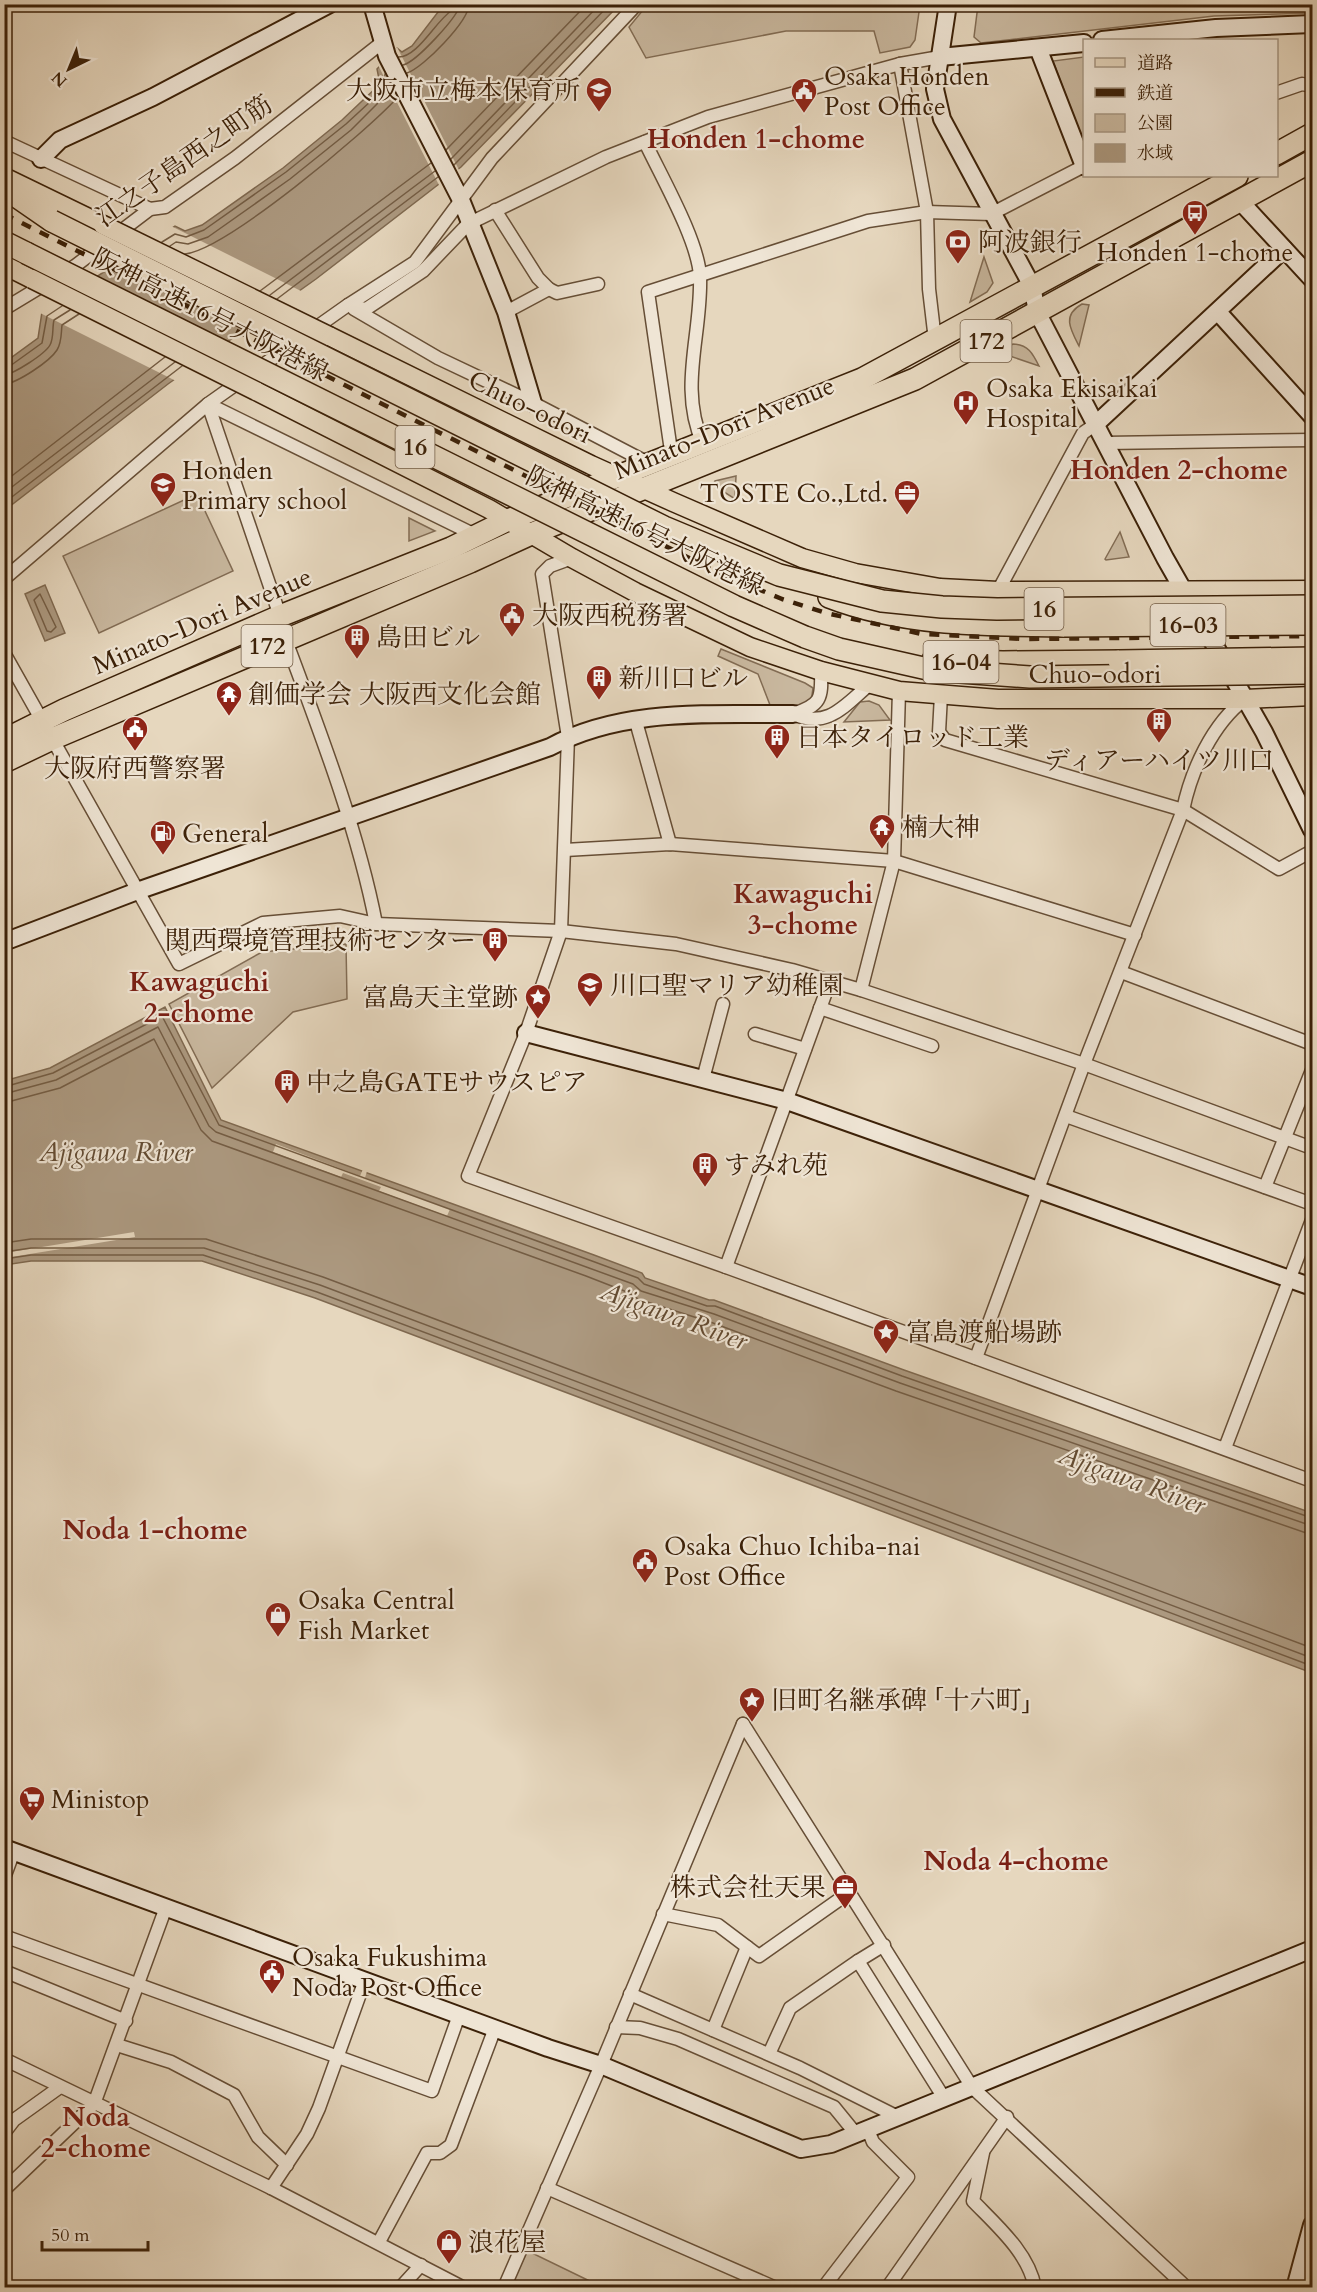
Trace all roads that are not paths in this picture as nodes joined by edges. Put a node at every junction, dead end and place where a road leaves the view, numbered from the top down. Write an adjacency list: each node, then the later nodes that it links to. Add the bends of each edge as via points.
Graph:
1 (330, 4): 19 (street, via 153,97 60,140)
2 (372, 4): 10 (street)
3 (637, 4): 27 (street, via 530,116)
4 (948, 4): 11 (street)
5 (1312, 24): 6 (street, via 1216,28)
6 (1162, 37): 7 (street)
7 (1122, 39)
8 (1083, 43): 9 (street)
9 (1038, 48): 11 (street); 21 (street)
10 (386, 49): 27 (street); 29 (street, 江之子島西之町筋, via 165,207)
11 (940, 57): 12 (street); 32 (street, via 935,89 942,119)
12 (900, 64): 17 (street, via 708,117); 31 (street)
13 (1312, 86): 14 (street, via 1302,84)
14 (1278, 92)
15 (1312, 134): 18 (highway)
16 (4, 141): 19 (street)
17 (645, 142): 30 (street); 38 (street, via 691,242)
18 (1278, 153)
19 (41, 159): 29 (street)
20 (1312, 161): 28 (highway, Minato-Dori Avenue / 172)
21 (1083, 163)
22 (1083, 167): 32 (street)
23 (4, 177): 58 (main road, Chuo-odori, bridge)
24 (1235, 177): 41 (highway, Minato-Dori Avenue / 172)
25 (4, 188): 33 (highway, 16)
26 (4, 197): 33 (highway, 阪神高速16号大阪港線 / 16)
27 (460, 200): 34 (street); 43 (street, via 415,262)
28 (1239, 200): 36 (street); 46 (highway, Minato-Dori Avenue / 172)
29 (150, 209): 44 (street, 江之子島西之町筋, via 75,266)
30 (495, 210): 34 (street); 42 (street)
31 (927, 212): 32 (street); 38 (street, via 868,221); 48 (street)
32 (991, 214): 41 (street)
33 (52, 221): 64 (highway, 阪神高速16号大阪港線 / 16, bridge, via 664,527)
34 (468, 224): 43 (street, via 410,281 366,309); 45 (street)
35 (4, 243): 73 (highway, 阪神高速16号大阪港線 / 16, bridge, via 692,586)
36 (1284, 249): 39 (street); 47 (street)
37 (4, 265): 60 (main road, Chuo-odori, bridge)
38 (700, 275): 55 (street, via 690,382 695,426); 56 (street, via 648,292 670,444)
39 (1312, 279)
40 (598, 284): 42 (street, via 557,294)
41 (1032, 286): 46 (street); 48 (highway, Minato-Dori Avenue / 172)
42 (549, 289): 45 (street)
43 (348, 304): 49 (street, via 438,358); 50 (street)
44 (6, 307)
45 (506, 312): 49 (street)
46 (1037, 312): 52 (street); 59 (highway, Minato-Dori Avenue / 172, via 915,380)
47 (1218, 312): 51 (street); 52 (street)
48 (935, 340): 55 (highway, Minato-Dori Avenue / 172, via 862,379)
49 (533, 403): 57 (street)
50 (208, 404): 62 (street); 65 (street); 70 (street)
51 (1312, 416)
52 (1096, 424): 54 (street); 68 (street, via 1083,433)
53 (1312, 440): 54 (street)
54 (1106, 443): 66 (street)
55 (703, 444): 56 (highway, Minato-Dori Avenue / 172)
56 (677, 454): 57 (highway, Minato-Dori Avenue / 172)
57 (650, 464): 58 (highway, Minato-Dori Avenue / 172)
58 (616, 477): 59 (main road, Chuo-odori); 60 (highway, Minato-Dori Avenue / 172)
59 (644, 489): 61 (highway, Minato-Dori Avenue / 172); 68 (main road, Chuo-odori, via 802,558 898,582)
60 (508, 520): 61 (main road, Chuo-odori); 62 (highway, Minato-Dori Avenue / 172)
61 (531, 534): 63 (main road, Chuo-odori); 72 (highway, Minato-Dori Avenue / 172)
62 (477, 536): 70 (highway, Minato-Dori Avenue / 172)
63 (572, 558): 76 (main road, Chuo-odori, via 750,647); 86 (street, via 550,566 542,574)
64 (779, 575): 69 (highway, 阪神高速16号大阪港線 / 16, bridge, via 882,601 942,607); 71 (highway, 16-03, bridge, via 839,601 880,612 965,624)
65 (4, 579)
66 (1183, 589): 67 (main road, Chuo-odori); 68 (main road, Chuo-odori); 82 (street)
67 (1312, 590)
68 (998, 591)
69 (1312, 606)
70 (280, 616): 85 (highway, Minato-Dori Avenue / 172)
71 (1312, 624)
72 (285, 638): 85 (highway, Minato-Dori Avenue / 172); 90 (street)
73 (805, 638): 75 (highway, 16-04, bridge, via 880,654 972,662); 77 (highway, 阪神高速16号大阪港線 / 16, bridge, via 900,664 965,674 1030,677)
74 (4, 653): 85 (street)
75 (1312, 658)
76 (821, 671): 78 (main road, Chuo-odori); 83 (street, via 822,695 815,705)
77 (1312, 673)
78 (869, 685): 79 (main road, Chuo-odori); 83 (street, via 832,716 813,720)
79 (899, 691): 80 (main road, Chuo-odori); 95 (street)
80 (941, 695): 82 (main road, Chuo-odori, via 998,699); 89 (street, via 939,732 945,740)
81 (1312, 696): 82 (main road, Chuo-odori)
82 (1245, 699): 89 (street, via 1222,721 1189,784); 91 (street)
83 (793, 714): 84 (street)
84 (635, 718): 86 (street); 92 (street)
85 (48, 730): 87 (highway, Minato-Dori Avenue / 172); 88 (highway, Minato-Dori Avenue / 172); 96 (street)
86 (568, 737): 90 (street, via 550,747); 93 (street)
87 (4, 740)
88 (4, 762)
89 (1183, 810): 94 (street, via 1278,869); 99 (street)
90 (347, 817): 96 (street); 97 (street)
91 (1312, 830)
92 (670, 844): 93 (street); 95 (street)
93 (565, 850): 98 (street)
94 (1312, 851)
95 (894, 861): 99 (street); 103 (street)
96 (140, 890): 97 (street, via 179,964 263,922 340,916); 100 (street)
97 (376, 924): 98 (street)
98 (561, 931): 102 (street, via 676,944); 106 (street)
99 (1136, 935): 101 (street)
100 (4, 942)
101 (1121, 972): 108 (street); 111 (street)
102 (830, 981): 103 (street); 105 (street)
103 (861, 990): 111 (street)
104 (723, 1004): 113 (street)
105 (820, 1008): 109 (street); 110 (street)
106 (526, 1033): 113 (street); 122 (street, via 468,1176)
107 (756, 1034): 110 (street)
108 (1312, 1044)
109 (932, 1047)
110 (805, 1049): 114 (street)
111 (1084, 1064): 115 (street); 116 (street)
112 (1312, 1070): 116 (street)
113 (703, 1079): 114 (street)
114 (787, 1101): 119 (street); 122 (street)
115 (1066, 1116): 118 (street); 119 (street)
116 (1285, 1137): 117 (street); 118 (street)
117 (1312, 1148)
118 (1265, 1187): 120 (street)
119 (1038, 1188): 123 (street); 125 (street)
120 (1312, 1204)
121 (1312, 1220): 123 (street)
122 (726, 1267): 125 (street)
123 (1291, 1279): 124 (street); 126 (street)
124 (1312, 1287)
125 (976, 1358): 126 (street)
126 (1225, 1448): 127 (street)
127 (1312, 1481)
128 (9, 1849): 129 (street); 131 (street)
129 (4, 1878)
130 (850, 1892): 132 (street, via 743,1724); 134 (street); 135 (street, via 759,1956)
131 (166, 1907): 139 (street); 140 (street)
132 (663, 1914): 135 (street, via 718,1925); 141 (street)
133 (4, 1936): 140 (street)
134 (884, 1945): 137 (street); 153 (street)
135 (747, 1947): 146 (street)
136 (1312, 1949): 153 (street)
137 (858, 1961): 148 (street, via 790,2008); 154 (street)
138 (4, 1971): 143 (street)
139 (365, 1980): 142 (street); 149 (street)
140 (139, 1986): 143 (street); 149 (street)
141 (630, 1994): 144 (street); 146 (street)
142 (459, 2015): 145 (street); 149 (street, via 432,2091)
143 (126, 2021): 147 (street)
144 (616, 2027): 151 (street); 158 (street, via 640,2028 678,2039 834,2108)
145 (495, 2028): 151 (street); 166 (street, via 451,2145 440,2153 427,2153)
146 (713, 2030): 148 (street)
147 (117, 2045): 155 (street); 161 (street, via 171,2062 234,2095 258,2137)
148 (769, 2054): 156 (street)
149 (338, 2057): 161 (street, via 307,2134)
150 (4, 2059): 152 (street)
151 (601, 2065): 158 (street, via 801,2149 821,2148); 163 (street)
152 (60, 2087): 155 (street); 159 (street, via 14,2120)
153 (972, 2087): 154 (street); 157 (street)
154 (944, 2098): 156 (street)
155 (94, 2104): 162 (street); 164 (street)
156 (898, 2117): 158 (street)
157 (1007, 2117): 160 (street); 176 (street)
158 (862, 2132): 173 (street, via 908,2177)
159 (4, 2133)
160 (983, 2151): 174 (street); 175 (street, via 972,2201 1011,2242 1029,2267)
161 (287, 2164): 162 (street)
162 (271, 2188): 166 (street)
163 (548, 2188): 171 (street); 172 (street)
164 (4, 2190)
165 (1312, 2225): 177 (street)
166 (379, 2242): 167 (street)
167 (421, 2265): 168 (street); 169 (street)
168 (448, 2284): 170 (street)
169 (400, 2288)
170 (464, 2288)
171 (504, 2288)
172 (776, 2288)
173 (823, 2288)
174 (886, 2288)
175 (1035, 2288)
176 (1187, 2288)
177 (1295, 2288)

